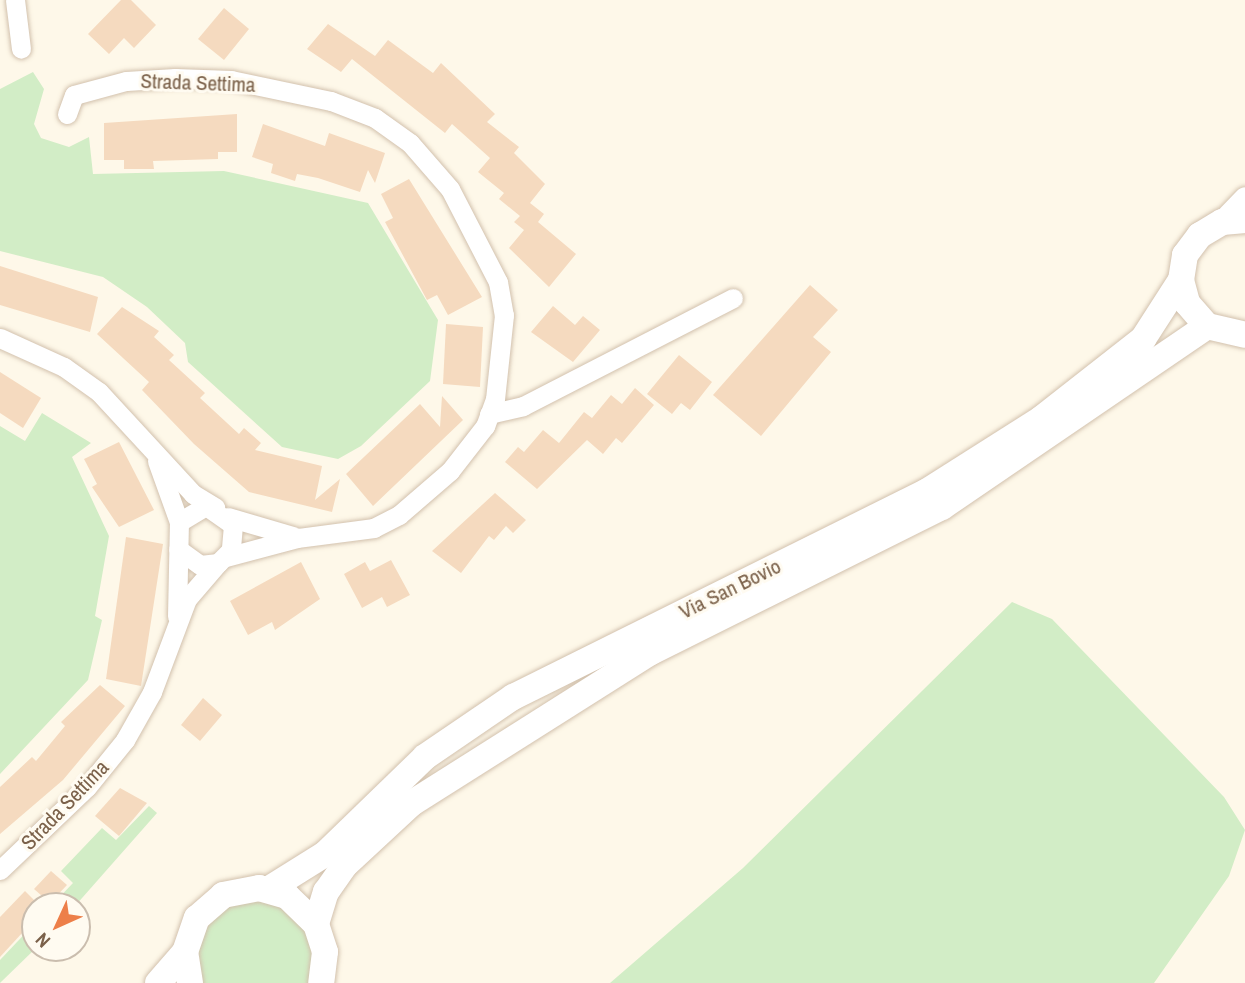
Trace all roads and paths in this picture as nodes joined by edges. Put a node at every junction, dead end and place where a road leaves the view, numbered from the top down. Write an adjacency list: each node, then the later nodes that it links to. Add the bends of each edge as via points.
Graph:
1 (15, 0): 2 (street)
2 (21, 49)
3 (67, 114): 11 (street, Strada Settima, via 74,95 126,81 175,78 283,88 375,118 410,144 450,189 498,282 504,315)
4 (1245, 198): 5 (street)
5 (1233, 221): 6 (main road, Via San Bovio, via 1192,244)
6 (1181, 280): 8 (main road, via 1187,303); 20 (main road, Via San Bovio, via 1143,339 1041,419 926,492 513,696 425,757 325,854)
7 (733, 298): 11 (street, via 523,406)
8 (1207, 326): 9 (main road); 21 (main road, Via San Bovio, via 942,507 651,652 412,803 344,866 326,892)
9 (1245, 335)
10 (0, 338): 12 (street, Strada Settima, via 64,367 99,392)
11 (489, 414): 15 (street, Strada Settima, via 450,471 399,515 348,534)
12 (156, 456): 13 (street, Strada Settima); 14 (street, Strada Settima)
13 (221, 512): 14 (street, via 190,510); 15 (street, Strada Settima); 17 (street, Strada Settima, via 235,533)
14 (178, 522): 16 (street, Strada Settima)
15 (297, 538): 17 (street, Strada Settima)
16 (178, 549): 17 (street, Strada Settima, via 191,562); 18 (street, Strada Settima)
17 (222, 560): 18 (street, Strada Settima)
18 (176, 621): 19 (street, Strada Settima, via 152,692 125,740 87,788)
19 (0, 870)
20 (269, 889): 21 (main road, via 301,905); 22 (main road, Via San Bovio, via 235,891 213,901 192,926)
21 (316, 924): 25 (main road, via 325,952)
22 (185, 952): 23 (main road, Via San Bovio); 24 (main road, Via San Bovio)
23 (158, 983)
24 (190, 983)
25 (321, 983)

